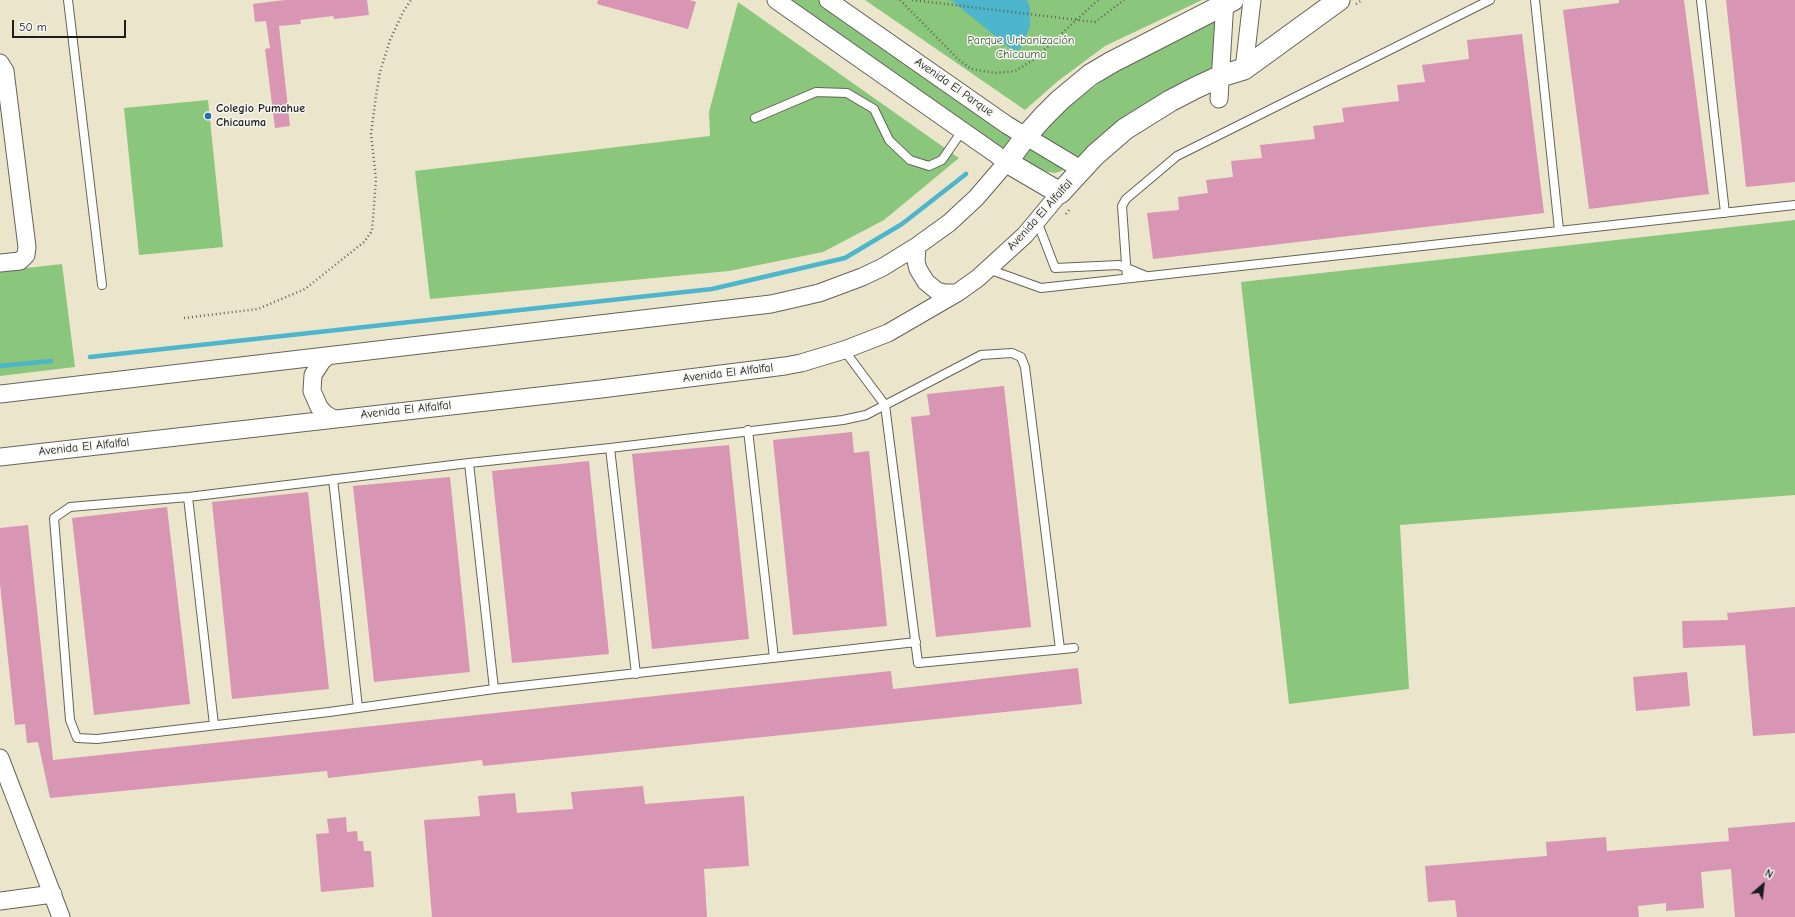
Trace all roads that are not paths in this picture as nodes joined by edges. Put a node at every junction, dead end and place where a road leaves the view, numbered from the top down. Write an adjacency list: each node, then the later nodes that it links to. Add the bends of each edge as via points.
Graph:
1 (68, 0): 30 (lane)
2 (776, 0): 15 (street)
3 (828, 0): 16 (street, Avenida El Parque)
4 (1252, 0): 11 (street)
5 (1339, 0): 11 (street, Avenida El Alfalfal)
6 (1490, 0): 26 (lane, via 1177,156 1126,198 1122,206)
7 (1535, 0): 23 (lane)
8 (1701, 0): 21 (lane)
9 (1227, 1): 12 (street); 16 (street, via 1090,75 1060,100)
10 (0, 63): 25 (street, via 5,71 27,247 26,255 20,261)
11 (1244, 69): 12 (street, Avenida El Alfalfal)
12 (1221, 76): 13 (street); 18 (street, Avenida El Alfalfal, via 1170,101 1125,129 1099,151)
13 (1219, 99)
14 (755, 118): 15 (lane, via 816,92 847,93 874,109 890,140 910,160 929,166 942,160)
15 (962, 131): 17 (street)
16 (1026, 136): 17 (street); 18 (street, Avenida El Parque)
17 (1007, 162): 19 (street); 24 (street, via 976,198 949,223)
18 (1082, 170): 19 (street, Avenida El Alfalfal)
19 (1067, 198): 22 (street, Avenida El Alfalfal)
20 (1795, 205): 21 (lane)
21 (1725, 212): 23 (lane)
22 (1037, 221): 26 (lane, via 1055,268 1119,264); 27 (street, Avenida El Alfalfal)
23 (1559, 230): 28 (lane)
24 (917, 246): 31 (street, via 916,262 926,282 938,291); 33 (street, via 883,267 841,286 771,304)
25 (0, 263)
26 (1126, 268): 28 (lane); 29 (lane)
27 (988, 269): 29 (lane, via 1041,288); 31 (street, Avenida El Alfalfal)
28 (1147, 276): 29 (lane)
29 (1127, 278)
30 (102, 285)
31 (957, 293): 32 (street, Avenida El Alfalfal, via 905,324)
32 (844, 350): 35 (lane); 36 (street, Avenida El Alfalfal, via 785,366)
33 (328, 356): 34 (street); 36 (street, via 313,375 312,391 319,407)
34 (0, 394)
35 (885, 405): 37 (lane, via 866,415 843,420); 43 (lane); 45 (lane, via 981,355 1012,353 1021,357 1025,367)
36 (332, 418): 39 (street, Avenida El Alfalfal)
37 (748, 430): 38 (lane); 46 (lane)
38 (610, 448): 40 (lane); 47 (lane)
39 (0, 457)
40 (469, 463): 41 (lane); 48 (lane)
41 (333, 479): 42 (lane); 49 (lane)
42 (188, 496): 50 (lane); 50 (lane, via 70,507 54,518 70,720 77,738 98,739)
43 (916, 642): 45 (lane, via 918,663); 46 (lane)
44 (1074, 648): 45 (lane)
45 (1060, 649)
46 (774, 658): 47 (lane)
47 (636, 674): 48 (lane)
48 (494, 689): 49 (lane)
49 (358, 708): 50 (lane)
50 (214, 725)
51 (0, 758): 52 (street)
52 (53, 894): 53 (street); 54 (street)
53 (0, 901)
54 (61, 917)

